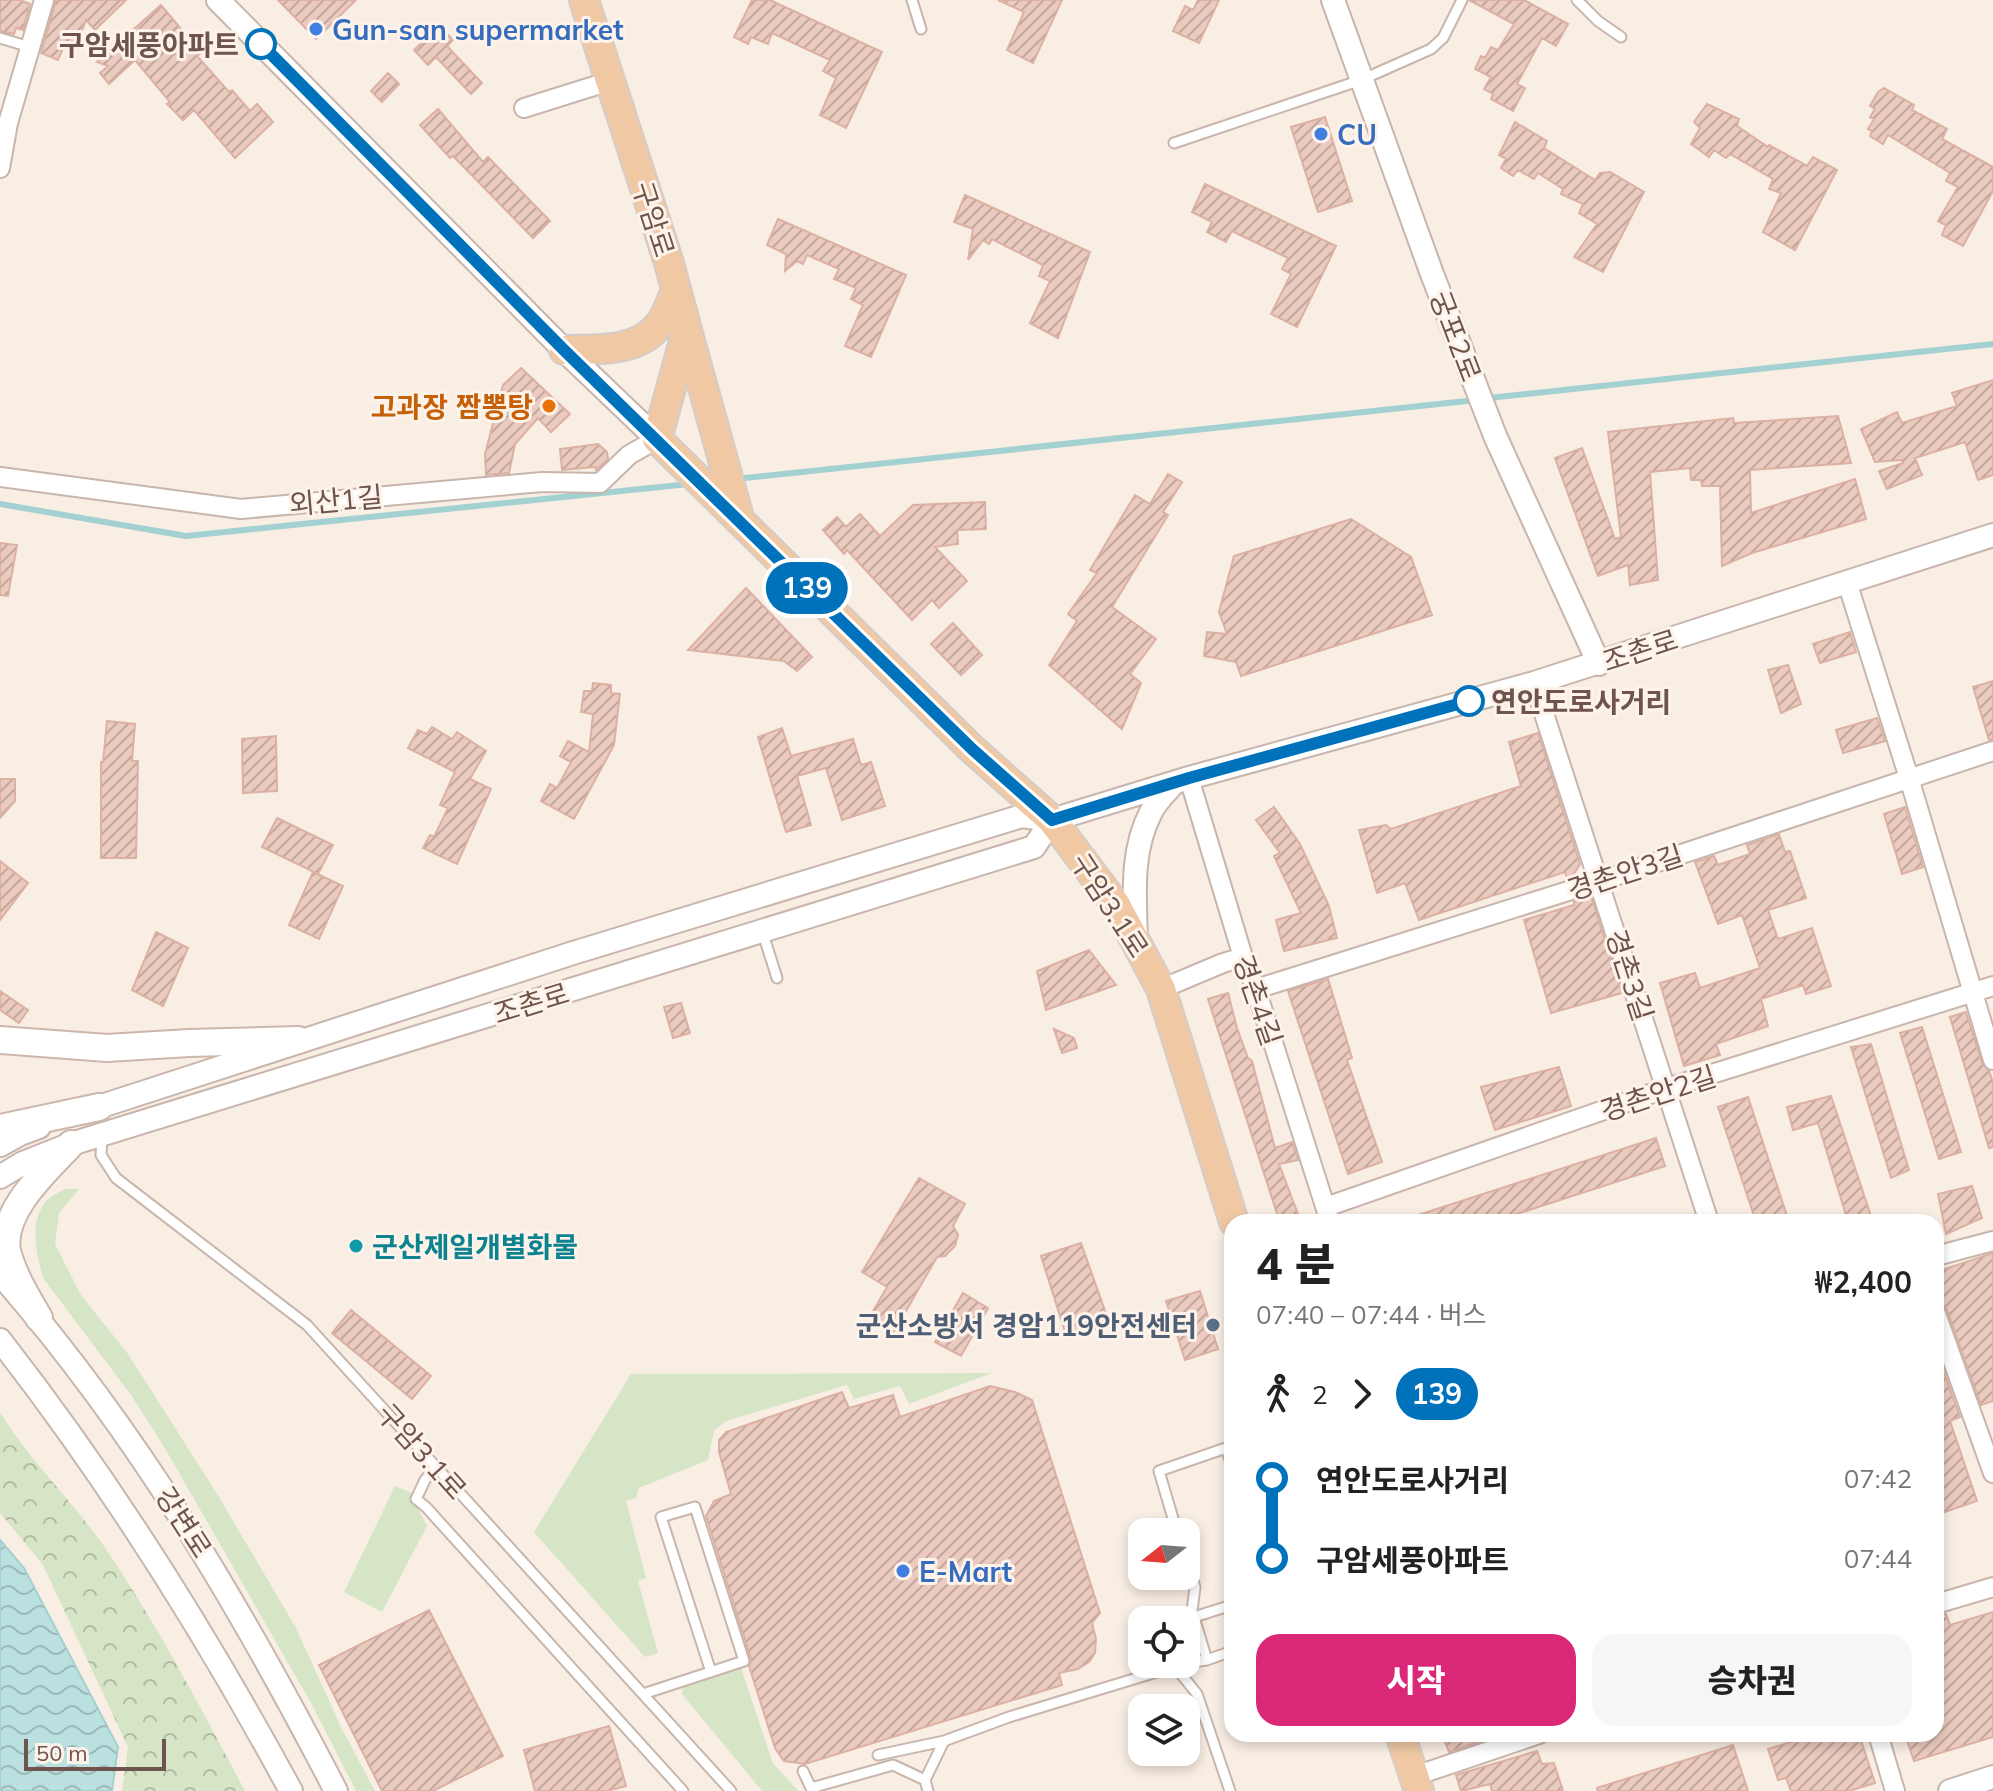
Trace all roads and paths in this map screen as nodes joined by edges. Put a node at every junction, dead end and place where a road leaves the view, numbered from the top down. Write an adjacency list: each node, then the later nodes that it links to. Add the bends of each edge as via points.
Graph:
1 (44, 0): 11 (street)
2 (218, 0): 19 (street)
3 (584, 0): 13 (main road, 구암로)
4 (912, 0): 8 (lane)
5 (1333, 0): 12 (street, 궁포2로)
6 (1462, 0): 12 (lane, via 1443,38 1431,49)
7 (1577, 0): 9 (lane)
8 (921, 29)
9 (1621, 37)
10 (0, 38): 11 (lane)
11 (30, 47): 16 (street)
12 (1361, 80): 15 (lane); 25 (street, 궁포2로, via 1496,438)
13 (610, 81): 14 (street); 17 (main road, 구암로)
14 (524, 108)
15 (1174, 143)
16 (1, 159)
17 (676, 290): 18 (main road, 구암로); 19 (main road, via 660,324 644,338 629,346)
18 (687, 330): 20 (main road); 22 (main road, 구암로)
19 (564, 350): 20 (street)
20 (661, 443): 21 (street, 외산1길, via 629,455 600,483 542,482 241,509); 22 (main road, 구암3.1로)
21 (0, 477)
22 (740, 522): 30 (main road, 구암3.1로)
23 (1993, 535): 24 (street, 조촌로)
24 (1847, 582): 25 (street, 조촌로); 28 (street)
25 (1599, 664): 26 (street, 조촌로)
26 (1534, 683): 29 (street, 조촌로); 31 (street, 경촌3길)
27 (1993, 751): 28 (street, 경촌안3길)
28 (1909, 778): 31 (street, 경촌안3길); 39 (street)
29 (1181, 780): 30 (street, 조촌로); 33 (street, via 1151,810 1141,839 1134,870); 34 (street, 경촌4길)
30 (1052, 820): 32 (street, 조촌로, via 1034,847); 33 (main road, 구암3.1로, via 1116,905); 41 (street, 조촌로, via 1022,816)
31 (1600, 881): 38 (street, 경촌안3길); 43 (street, 경촌3길)
32 (769, 930): 35 (lane, via 765,940); 46 (street, 조촌로)
33 (1136, 942): 37 (main road, 구암3.1로)
34 (1243, 957): 37 (street); 38 (street, 경촌4길)
35 (777, 978)
36 (1993, 986): 39 (street, 경촌안2길)
37 (1161, 989): 50 (main road, 구암3.1로)
38 (1256, 989): 51 (street, 경촌4길)
39 (1971, 993): 42 (street); 43 (street, 경촌안2길)
40 (0, 1040): 41 (main road, via 107,1048)
41 (298, 1040): 44 (street, 조촌로)
42 (1993, 1060)
43 (1667, 1088): 52 (street, 경촌안2길); 53 (street, 경촌3길)
44 (99, 1107): 45 (main road); 48 (street, 조촌로)
45 (0, 1128)
46 (102, 1134): 47 (street, 조촌로); 61 (lane, 구암3.1로, via 101,1155 116,1178 307,1325)
47 (71, 1144): 49 (street, 조촌로); 57 (main road, via 26,1191 5,1234 7,1253)
48 (0, 1145)
49 (0, 1177)
50 (1231, 1214)
51 (1328, 1214)
52 (1331, 1214)
53 (1706, 1214)
54 (1993, 1241): 55 (street)
55 (1944, 1254)
56 (0, 1274): 57 (street, 강변로)
57 (39, 1318): 86 (street, 강변로, via 199,1542)
58 (1944, 1336): 62 (street)
59 (0, 1340): 85 (street, 강변로, via 118,1503 236,1689)
60 (1224, 1449): 63 (lane, via 1159,1471)
61 (436, 1466): 75 (lane, 구암3.1로); 87 (lane, via 416,1499)
62 (1993, 1473)
63 (1173, 1518)
64 (1993, 1587): 65 (street)
65 (1944, 1602)
66 (1224, 1608): 67 (lane)
67 (1200, 1615)
68 (1200, 1637): 70 (lane)
69 (1224, 1654): 70 (lane)
70 (1207, 1660): 71 (lane)
71 (1200, 1661)
72 (711, 1672): 72 (lane, via 744,1661 695,1507 661,1517); 75 (lane)
73 (1136, 1678): 76 (lane)
74 (1188, 1678): 90 (lane)
75 (643, 1694): 88 (lane, 구암3.1로)
76 (944, 1741): 80 (lane); 83 (lane)
77 (1403, 1742): 84 (main road)
78 (1486, 1742): 84 (street)
79 (1880, 1742): 91 (street)
80 (878, 1755)
81 (803, 1771): 83 (lane, via 811,1788 893,1765)
82 (1993, 1777): 92 (street)
83 (925, 1780): 89 (lane)
84 (1417, 1784)
85 (291, 1791)
86 (336, 1791)
87 (683, 1791)
88 (731, 1791)
89 (928, 1791)
90 (1230, 1791)
91 (1895, 1791)
92 (1950, 1791)

